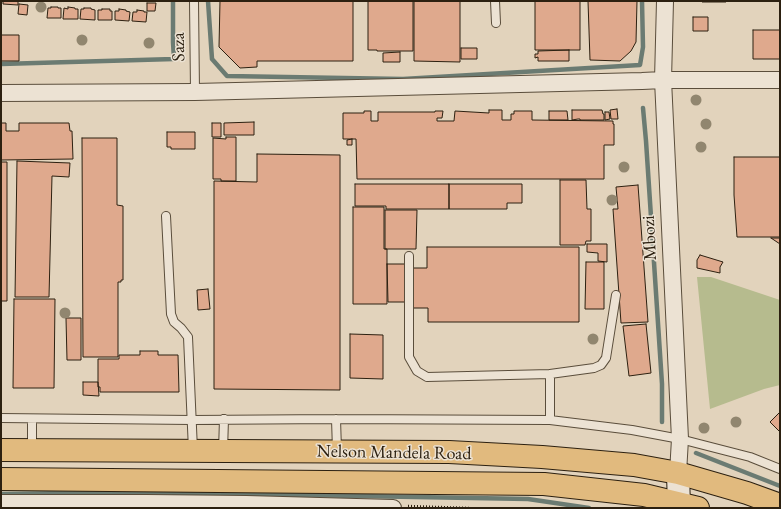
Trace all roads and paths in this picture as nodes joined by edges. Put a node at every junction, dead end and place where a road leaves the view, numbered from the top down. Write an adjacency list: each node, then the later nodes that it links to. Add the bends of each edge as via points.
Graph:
1 (194, 1): 7 (lane, Saza)
2 (495, 1): 4 (lane)
3 (665, 1): 5 (street, Mbozi)
4 (496, 23)
5 (663, 80): 6 (street); 7 (street); 19 (street, Mbozi)
6 (780, 80)
7 (195, 92): 8 (street)
8 (1, 93)
9 (166, 216): 17 (lane, via 170,314 188,337)
10 (410, 256): 12 (lane, via 409,357 417,371 427,377)
11 (616, 295): 12 (lane, via 606,358 601,365)
12 (550, 374): 18 (lane)
13 (1, 418): 14 (lane)
14 (32, 419): 17 (lane); 21 (lane)
15 (224, 419): 16 (lane); 17 (lane); 23 (lane)
16 (336, 419): 18 (lane); 24 (lane)
17 (192, 420): 22 (lane)
18 (550, 420): 19 (lane)
19 (680, 438): 25 (lane); 26 (street, Mbozi)
20 (1, 450): 21 (main road, Nelson Mandela Road)
21 (32, 450): 22 (main road, Nelson Mandela Road)
22 (193, 451): 23 (main road, Nelson Mandela Road)
23 (223, 451): 24 (main road, Nelson Mandela Road)
24 (338, 452): 26 (main road, Nelson Mandela Road, via 448,452 542,457 634,465)
25 (780, 469)
26 (678, 473): 30 (main road, Nelson Mandela Road); 31 (street)
27 (1, 479): 28 (main road, Nelson Mandela Road, via 544,484)
28 (643, 501): 31 (main road, Nelson Mandela Road)
29 (1, 503): 32 (street, via 238,503)
30 (780, 505)
31 (685, 506)
32 (393, 508)

